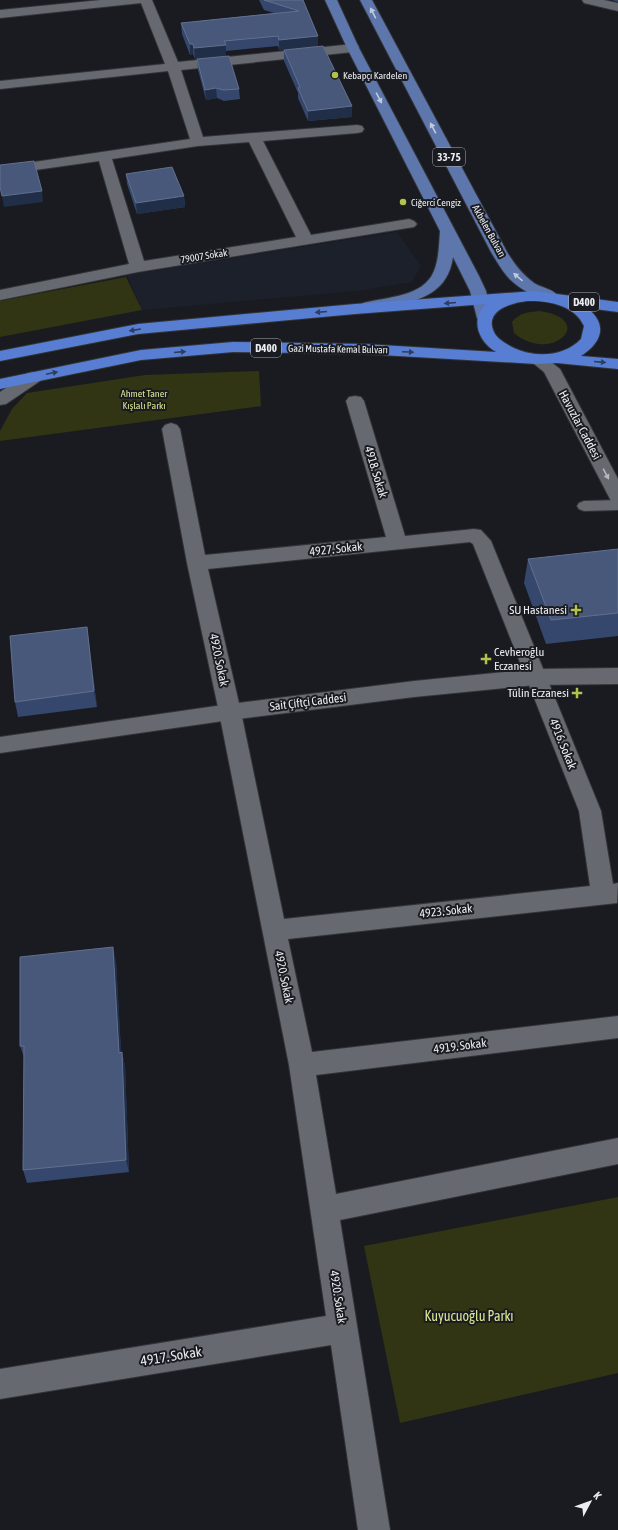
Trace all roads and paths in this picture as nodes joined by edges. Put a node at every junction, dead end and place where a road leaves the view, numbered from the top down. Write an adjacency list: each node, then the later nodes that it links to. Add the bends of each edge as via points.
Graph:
1 (137, 0): 7 (street)
2 (146, 0): 9 (street)
3 (331, 0): 8 (main road, 33-75)
4 (366, 0): 22 (main road, Akbelen Bulvarı / 33-75, one-way to 4, via 530,287 516,276 499,252)
5 (588, 0): 6 (street)
6 (618, 7)
7 (0, 14)
8 (353, 48): 9 (street); 17 (main road, 33-75, one-way to 17)
9 (173, 67): 10 (street); 13 (street)
10 (0, 85)
11 (357, 129): 12 (street)
12 (254, 138): 13 (street); 18 (street)
13 (198, 142): 14 (street)
14 (104, 155): 15 (street); 19 (street)
15 (0, 170)
16 (409, 224): 18 (street, 79007 Sokak)
17 (448, 230): 23 (main road, 33-75, via 476,286); 25 (main road, via 440,277 424,292 397,301)
18 (306, 241): 19 (street, 79007 Sokak)
19 (138, 267): 20 (street, 79007 Sokak)
20 (0, 295)
21 (517, 297): 22 (highway); 23 (highway); 26 (highway, via 502,301 491,309)
22 (551, 297): 24 (highway, D400); 28 (highway, via 580,310 589,319 593,329 591,339 584,348 571,355)
23 (480, 300): 25 (highway, one-way to 25); 26 (main road, 33-75)
24 (618, 307)
25 (355, 309): 27 (highway, one-way to 27, via 138,329)
26 (485, 318): 29 (highway, via 485,329 490,339 517,355)
27 (0, 356)
28 (554, 358): 29 (highway); 30 (highway, one-way to 30)
29 (536, 359): 31 (highway, Gazi Mustafa Kemal Bulvarı / D400, one-way to 29, via 140,355 233,347 364,349); 36 (street, Havuzlar Caddesi, one-way to 36, via 551,369)
30 (618, 364)
31 (34, 377): 32 (highway, Gazi Mustafa Kemal Bulvarı / D400); 33 (street)
32 (0, 384)
33 (0, 400)
34 (355, 401): 40 (street, 4918. Sokak)
35 (171, 429): 41 (street, 4920. Sokak)
36 (618, 497)
37 (618, 505): 38 (lane)
38 (584, 506)
39 (474, 535): 40 (street, 4927. Sokak); 43 (street, 4916. Sokak, via 481,541)
40 (398, 542): 41 (street, 4927. Sokak)
41 (197, 563): 44 (street, 4920. Sokak)
42 (618, 676): 43 (street, Sait Çiftçi Caddesi)
43 (535, 677): 44 (street, Sait Çiftçi Caddesi); 46 (street, 4916. Sokak, via 590,811)
44 (230, 712): 45 (street, Sait Çiftçi Caddesi); 47 (street, 4920. Sokak)
45 (0, 745)
46 (611, 894): 47 (street, 4923. Sokak)
47 (274, 930): 49 (street, 4920. Sokak)
48 (618, 1027): 49 (street, 4919. Sokak)
49 (302, 1065): 51 (street, 4920. Sokak)
50 (618, 1151): 51 (street)
51 (325, 1210): 52 (street, 4920. Sokak)
52 (343, 1328): 53 (street, 4917. Sokak); 54 (street, 4920. Sokak)
53 (0, 1384)
54 (374, 1530)

